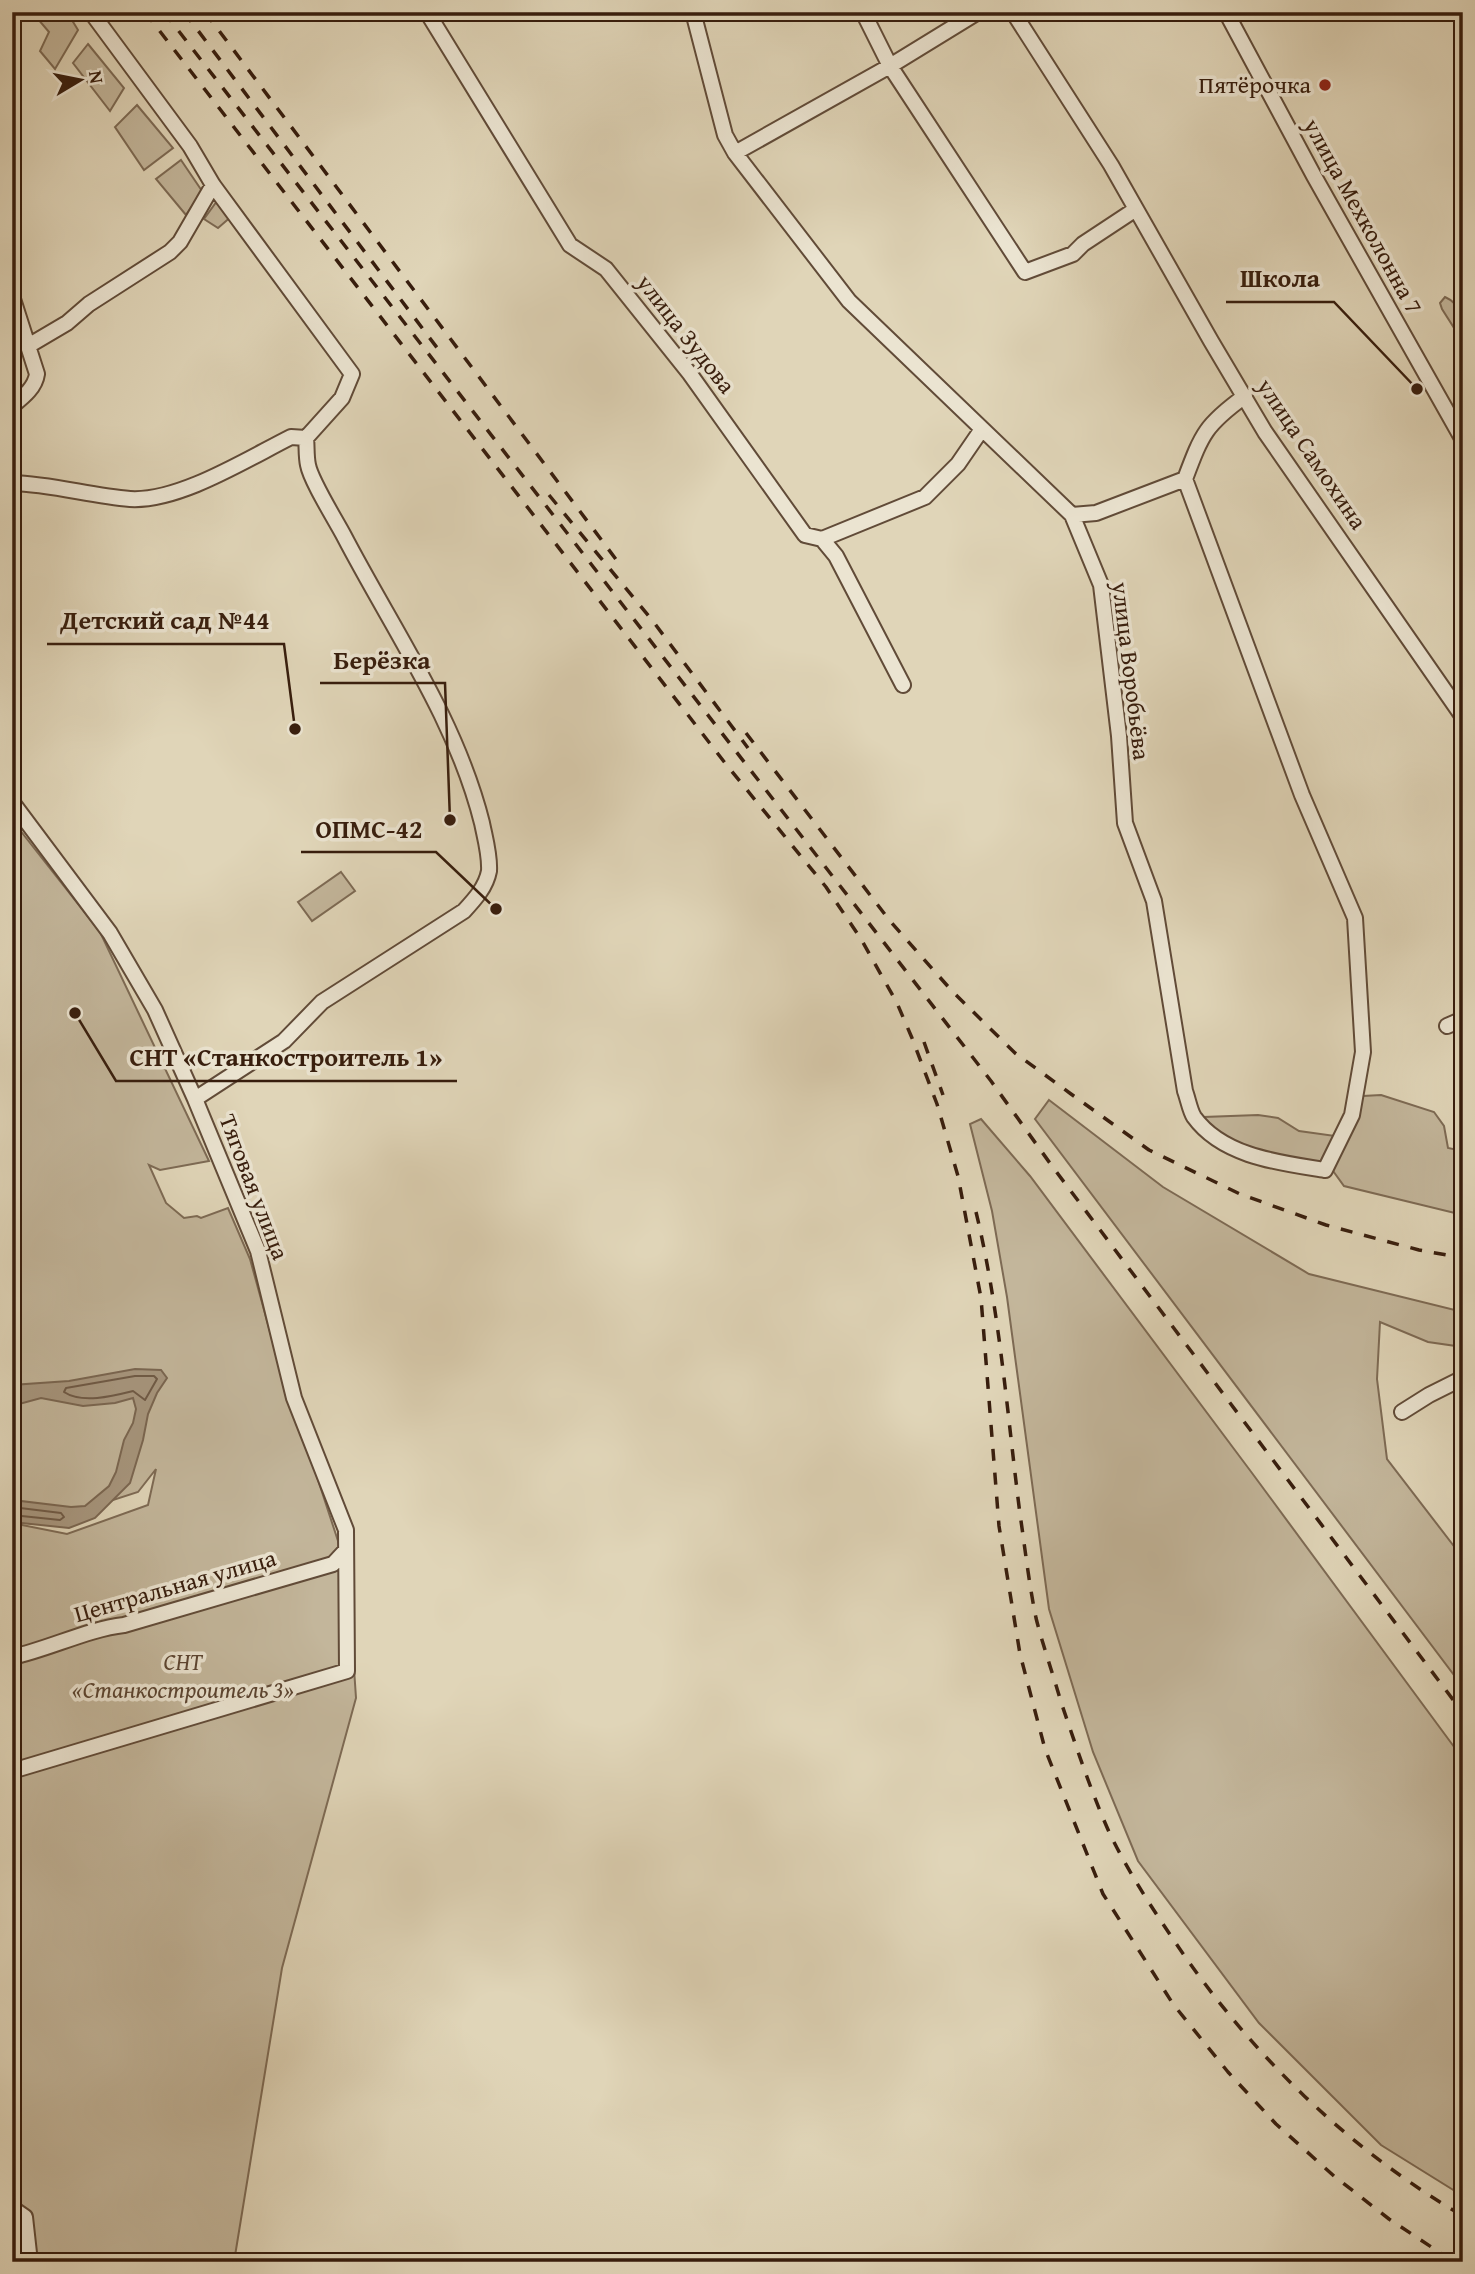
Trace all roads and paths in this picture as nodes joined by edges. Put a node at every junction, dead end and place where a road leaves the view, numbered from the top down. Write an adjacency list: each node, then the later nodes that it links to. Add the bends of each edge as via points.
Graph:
1 (91, 12): 10 (street, via 190,146)
2 (427, 12): 22 (street, улица Зудова, via 570,245 606,268 690,374 805,535)
3 (693, 12): 9 (street, улица Воробьёва, via 725,135)
4 (863, 12): 8 (street)
5 (978, 12): 8 (street)
6 (1226, 12): 18 (street, улица Мехколонна 7)
7 (1015, 13): 11 (street, улица Самохина)
8 (890, 66): 9 (street); 11 (street, via 1025,272 1073,254)
9 (735, 153): 16 (street, улица Воробьёва, via 849,301)
10 (213, 185): 13 (street, via 170,252); 17 (street, via 352,374 342,398)
11 (1136, 209): 14 (street, улица Самохина)
12 (12, 296): 13 (street)
13 (28, 346): 15 (street, via 36,382)
14 (1245, 396): 19 (street, via 1217,417 1201,438); 24 (street, улица Самохина, via 1265,432)
15 (12, 406)
16 (982, 429): 21 (street, улица Воробьёва); 22 (street, via 958,464 925,497)
17 (306, 438): 20 (street, via 290,437 167,494 133,499); 28 (street, via 308,466 432,693 461,759 476,801 489,870 478,896 464,911 322,1002 284,1041)
18 (1463, 440)
19 (1185, 479): 21 (street, via 1096,513); 21 (street, улица Воробьёва, via 1302,795 1355,918 1363,1052 1352,1115 1325,1170 1273,1162 1220,1142 1194,1116 1185,1091 1154,901 1125,823 1101,585)
20 (12, 483)
21 (1072, 515)
22 (822, 540): 23 (street, улица Зудова, via 836,556)
23 (903, 685)
24 (1463, 717)
25 (12, 802): 28 (street, Тяговая улица, via 110,933 155,1010)
26 (1463, 1019): 27 (street)
27 (1447, 1026)
28 (195, 1099): 31 (street, Тяговая улица, via 258,1251 294,1398 346,1530)
29 (1463, 1378): 30 (street)
30 (1402, 1412)
31 (346, 1550): 32 (street, Центральная улица, via 333,1564); 33 (street, Тяговая улица, via 347,1671)
32 (12, 1657)
33 (12, 1771)
34 (12, 2208): 35 (street, via 24,2217)
35 (30, 2262)

